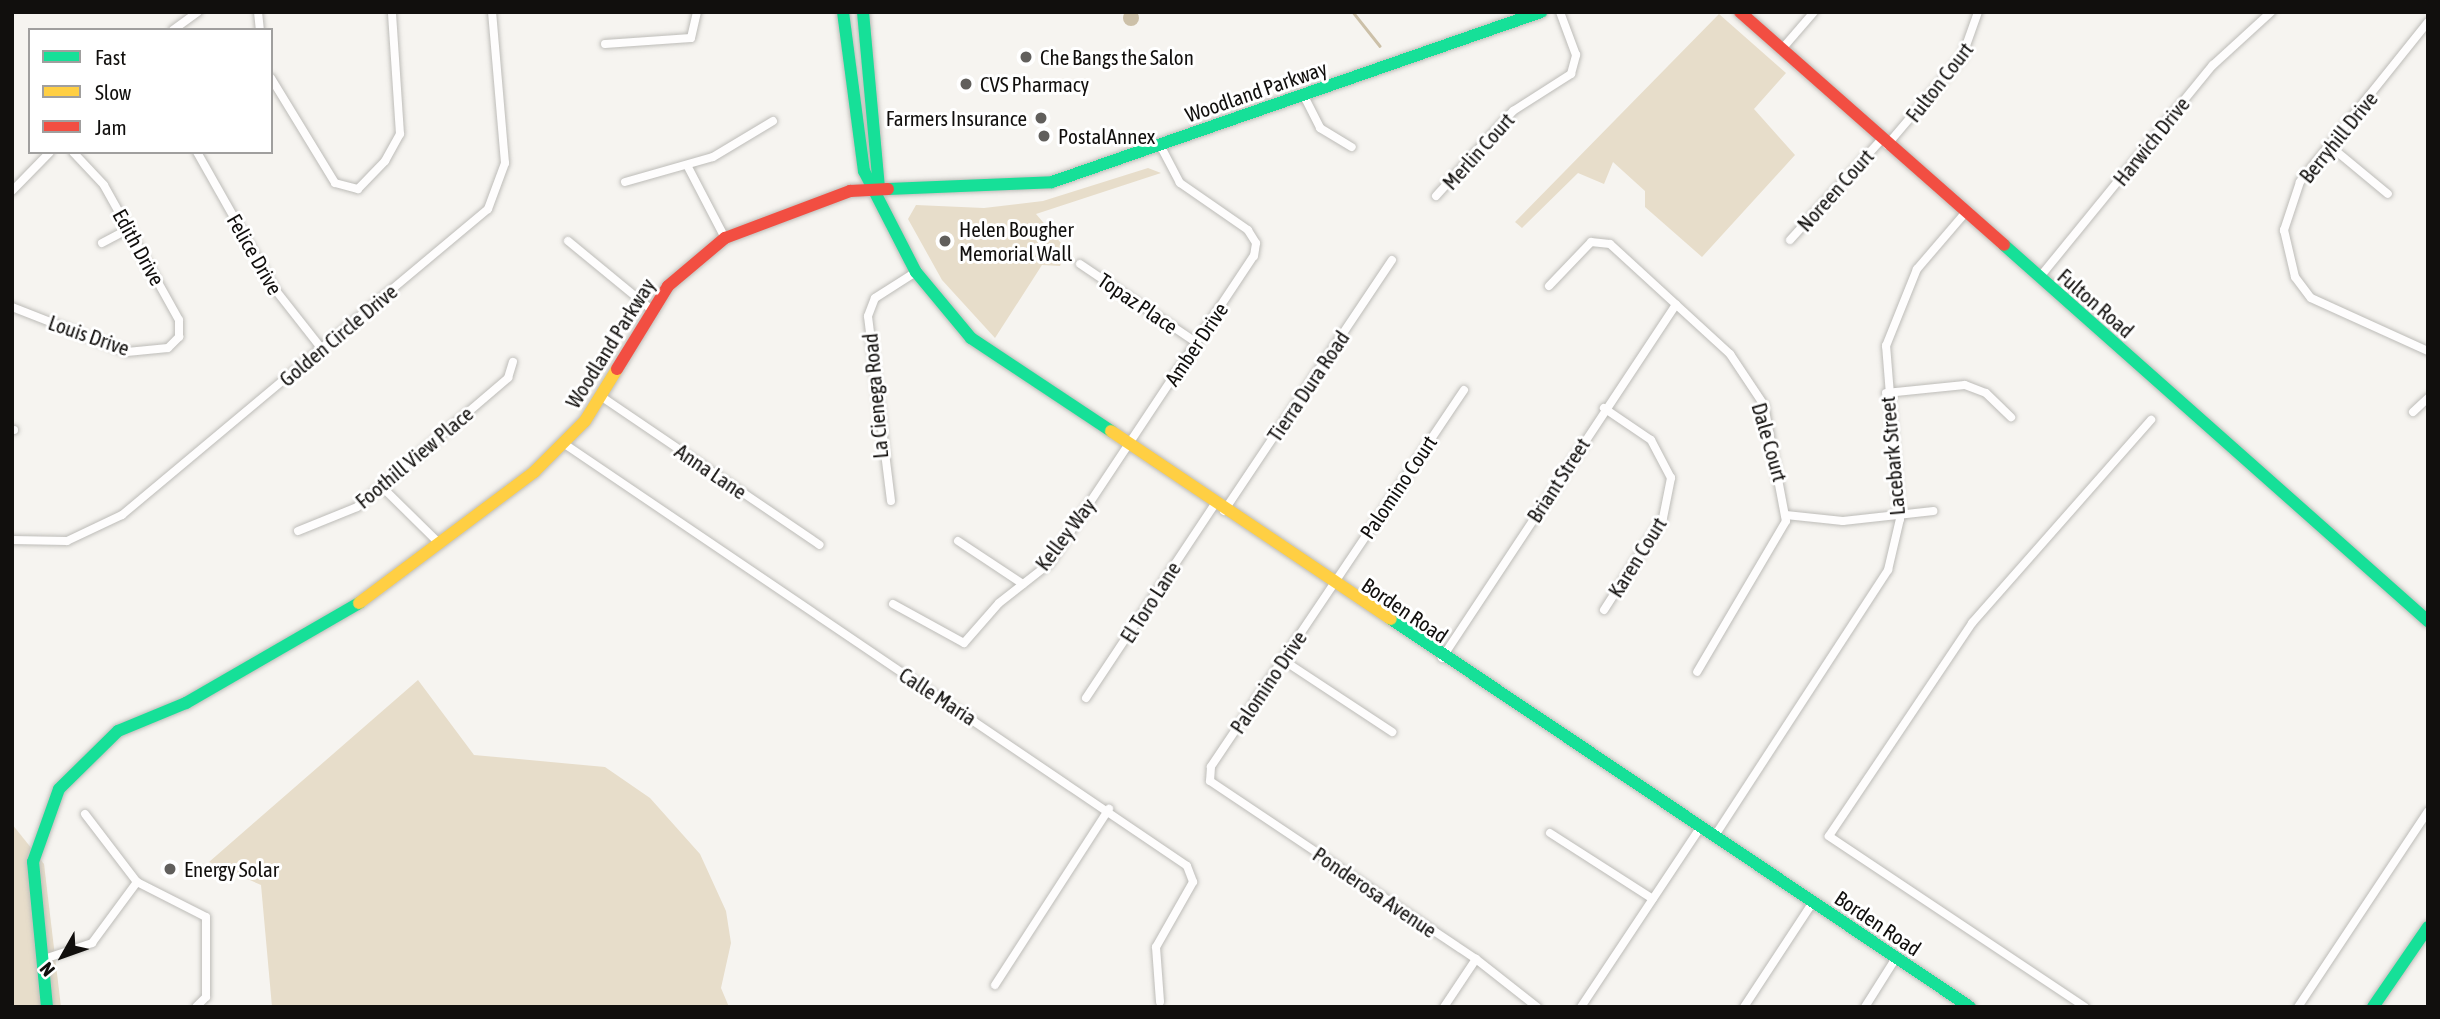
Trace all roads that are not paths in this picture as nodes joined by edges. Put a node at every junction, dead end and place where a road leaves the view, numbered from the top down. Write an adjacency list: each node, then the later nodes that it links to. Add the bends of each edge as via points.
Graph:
1 (198, 12): 14 (street)
2 (392, 12): 17 (street, via 400,134 385,161 358,188 335,183)
3 (492, 12): 49 (street, Golden Circle Drive, via 505,163 495,198)
4 (697, 12): 15 (street, via 696,34)
5 (843, 12): 29 (main road, via 864,171)
6 (863, 12): 29 (main road)
7 (1541, 12): 18 (main road, Woodland Parkway)
8 (1560, 12): 32 (street, Merlin Court, via 1576,55 1571,75 1513,111)
9 (1740, 12): 16 (main road, Fulton Road)
10 (1814, 12): 16 (street)
11 (1978, 12): 20 (street, Fulton Court, via 1962,57)
12 (2271, 12): 42 (street, Harwich Drive, via 2213,65)
13 (2428, 22): 22 (street, Berryhill Drive)
14 (176, 28)
15 (605, 44)
16 (1782, 50): 20 (main road, Fulton Road)
17 (273, 81)
18 (1304, 96): 21 (main road, Woodland Parkway); 23 (street, via 1320,128)
19 (773, 121): 27 (street, via 743,143)
20 (1884, 142): 33 (main road, Fulton Road); 37 (street, Noreen Court)
21 (1160, 145): 29 (main road, Woodland Parkway, via 1028,187); 47 (street, Amber Drive, via 1180,184 1255,239 1254,256)
22 (2330, 146): 31 (street); 50 (street, Berryhill Drive, via 2290,197 2284,245 2295,277 2311,298 2339,315)
23 (1352, 147)
24 (48, 154): 30 (street)
25 (76, 154): 34 (street, Edith Drive, via 104,185)
26 (198, 154): 49 (street, Felice Drive, via 274,288)
27 (688, 167): 28 (street); 35 (street)
28 (625, 182)
29 (878, 188): 35 (main road, Woodland Parkway, via 820,197); 41 (main road, Borden Road)
30 (12, 191)
31 (2388, 194)
32 (1436, 196)
33 (1965, 213): 42 (main road, Fulton Road); 53 (street, Lacebark Street, via 1899,300 1886,346)
34 (128, 229): 38 (street); 48 (street, Edith Drive, via 179,320 179,337)
35 (724, 238): 46 (main road, Woodland Parkway, via 689,263)
36 (568, 240): 46 (street)
37 (1790, 240)
38 (102, 243)
39 (1392, 260): 64 (street, Tierra Dura Road)
40 (1080, 264): 47 (street, Topaz Place)
41 (916, 272): 61 (main road, Borden Road, via 990,354); 63 (street, La Cienega Road, via 875,298 867,316 884,484)
42 (2039, 278): 77 (main road, Fulton Road)
43 (1549, 286): 44 (street, Dale Court, via 1591,242 1602,241)
44 (1676, 305): 56 (street, Briant Street); 66 (street, Dale Court, via 1730,354 1764,405)
45 (12, 307): 48 (street, Louis Drive, via 127,352)
46 (652, 310): 54 (main road, Woodland Parkway)
47 (1197, 342): 61 (street, Amber Drive)
48 (168, 348)
49 (322, 349): 69 (street, Golden Circle Drive, via 98,530 67,541)
50 (2428, 351)
51 (513, 362): 62 (street, Foothill View Place, via 508,379)
52 (1464, 390): 74 (street, Palomino Court)
53 (1886, 393): 58 (street, via 1965,385 1986,393); 67 (street, Lacebark Street)
54 (602, 397): 60 (main road, Woodland Parkway); 72 (street, Anna Lane)
55 (2428, 398): 57 (street)
56 (1605, 408): 76 (street, Karen Court, via 1651,440 1671,478 1663,518); 78 (street, Briant Street)
57 (2413, 412)
58 (2011, 417)
59 (2151, 420): 107 (street, via 1972,623 1829,836)
60 (566, 445): 71 (main road, Woodland Parkway); 84 (street, Calle Maria)
61 (1127, 446): 64 (main road, Borden Road); 73 (street, Kelley Way, via 1049,564)
62 (381, 486): 68 (street, Foothill View Place, via 357,506); 71 (street)
63 (891, 501)
64 (1219, 509): 74 (main road, Borden Road); 81 (street, El Toro Lane)
65 (1933, 511): 67 (street)
66 (1786, 514): 67 (street); 80 (street, Dale Court, via 1778,544)
67 (1900, 519): 89 (street, Lacebark Street, via 1888,570)
68 (298, 531)
69 (12, 540)
70 (958, 541): 73 (street)
71 (439, 543): 96 (main road, Woodland Parkway, via 335,621 186,703 118,731 96,750 59,789 39,834 33,904)
72 (820, 545)
73 (1023, 584): 75 (street, Kelley Way, via 964,643)
74 (1332, 585): 78 (main road, Borden Road); 79 (street, Palomino Drive)
75 (893, 604)
76 (1604, 610)
77 (2428, 621)
78 (1442, 658): 87 (main road, Borden Road)
79 (1283, 660): 82 (street); 83 (street, Palomino Drive, via 1211,766)
80 (1697, 672)
81 (1086, 698)
82 (1392, 732)
83 (1210, 780): 95 (street, Ponderosa Avenue)
84 (1109, 809): 97 (street); 98 (street, Calle Maria, via 1193,875 1156,947)
85 (2428, 811): 108 (street)
86 (85, 814): 90 (street)
87 (1700, 828): 89 (main road, Borden Road); 91 (street)
88 (1550, 833): 91 (street)
89 (1714, 837): 92 (main road, Borden Road)
90 (137, 882): 96 (street, via 92,943); 100 (street, via 206,917 206,997)
91 (1653, 899): 103 (street)
92 (1813, 902): 94 (main road, Borden Road); 104 (street)
93 (2428, 927): 109 (main road)
94 (1896, 958): 105 (street); 106 (main road, Borden Road)
95 (1476, 959): 101 (street); 102 (street, Ponderosa Avenue)
96 (41, 960): 99 (main road, Woodland Parkway)
97 (995, 985)
98 (1160, 1002)
99 (47, 1007)
100 (196, 1007)
101 (1444, 1007)
102 (1537, 1007)
103 (1581, 1007)
104 (1744, 1007)
105 (1866, 1007)
106 (1970, 1007)
107 (2085, 1007)
108 (2298, 1007)
109 (2373, 1007)

